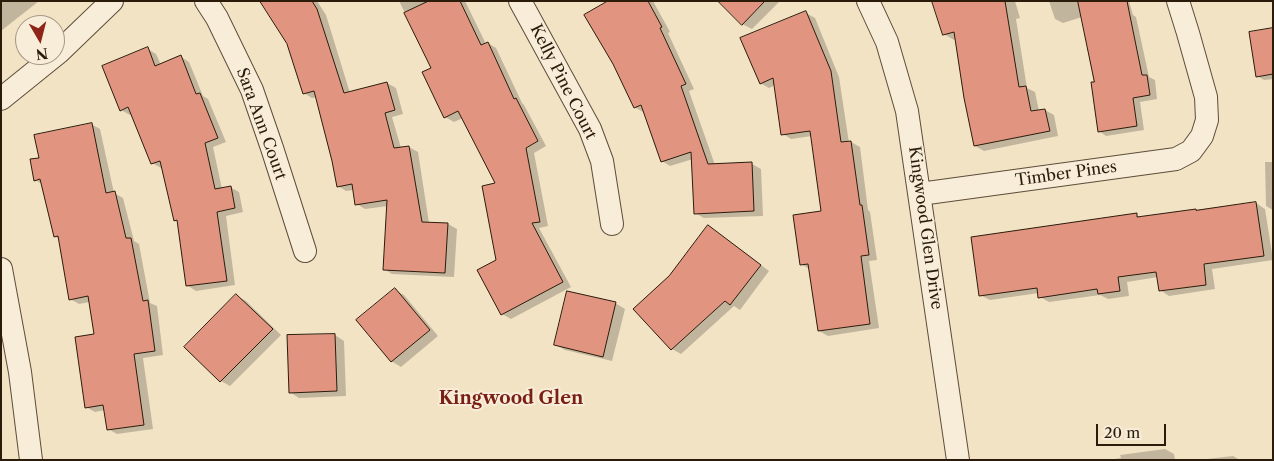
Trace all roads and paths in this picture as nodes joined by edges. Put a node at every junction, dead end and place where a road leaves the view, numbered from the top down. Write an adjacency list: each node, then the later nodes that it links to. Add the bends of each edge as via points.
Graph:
1 (112, 1): 6 (street, via 58,53)
2 (206, 1): 9 (street, Sara Ann Court, via 252,90)
3 (520, 1): 8 (street, Kelly Pine Court, via 590,129 602,162)
4 (868, 1): 7 (street, Kingwood Glen Drive, via 887,42 907,111)
5 (1178, 1): 7 (street, Timber Pines, via 1206,97 1207,120 1202,136 1191,151 1176,159)
6 (1, 99)
7 (920, 194): 12 (street, Kingwood Glen Drive)
8 (612, 224)
9 (305, 251)
10 (1, 268): 11 (street, via 20,372)
11 (31, 460)
12 (958, 460)

